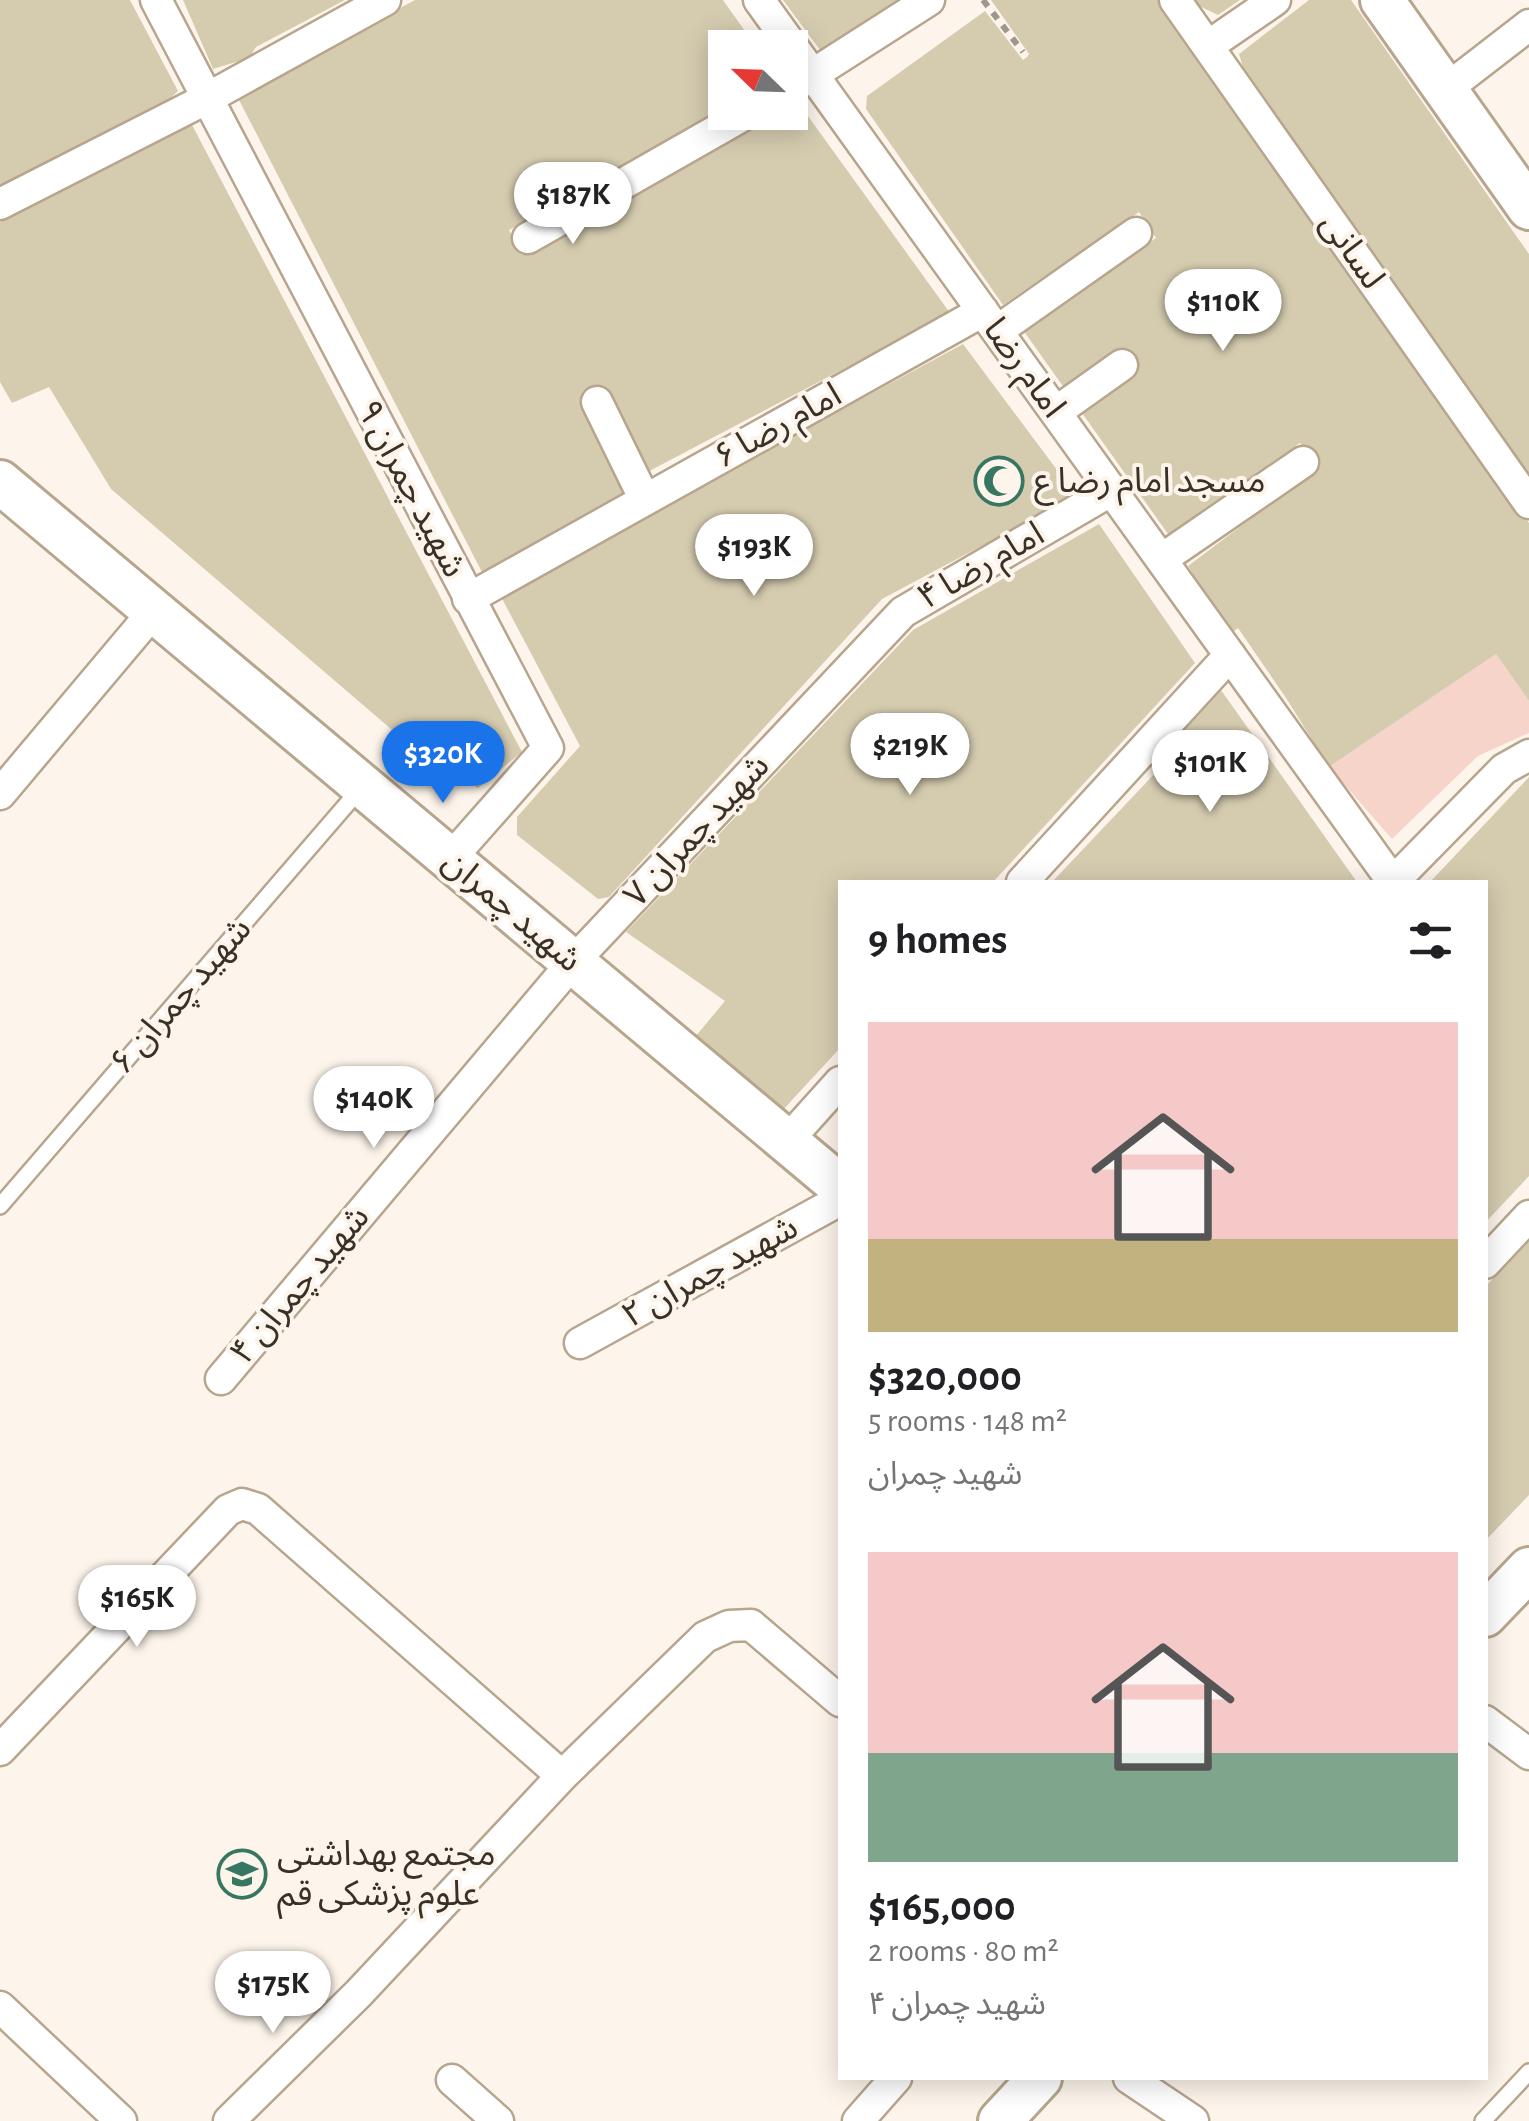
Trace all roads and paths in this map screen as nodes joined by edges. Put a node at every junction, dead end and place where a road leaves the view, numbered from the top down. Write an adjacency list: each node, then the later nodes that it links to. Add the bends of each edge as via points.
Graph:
1 (156, 0): 16 (street, شهید چمران ۹)
2 (384, 0): 16 (street)
3 (759, 0): 10 (street, امام رضا)
4 (930, 0): 13 (street)
5 (983, 0): 12 (path)
6 (1175, 0): 11 (street, لسانی)
7 (1274, 0): 11 (street)
8 (1382, 0): 15 (street)
9 (1529, 26): 15 (street)
10 (775, 30)
11 (1208, 46): 30 (street, لسانی)
12 (1023, 52)
13 (808, 78)
14 (808, 90): 22 (street, امام رضا)
15 (1445, 90): 19 (street)
16 (206, 99): 18 (street); 32 (street, شهید چمران ۹)
17 (717, 130): 21 (street)
18 (0, 204)
19 (1529, 208)
20 (1136, 233): 22 (street, امام رضا ۶)
21 (528, 238)
22 (990, 321): 25 (street, امام رضا); 29 (street, امام رضا ۶)
23 (1122, 365): 25 (street)
24 (598, 402): 29 (street)
25 (1056, 412): 28 (street, امام رضا)
26 (1303, 462): 31 (street)
27 (0, 482): 33 (street, شهید چمران)
28 (1112, 490): 31 (street, امام رضا); 34 (street, امام رضا ۴)
29 (645, 500): 32 (street, امام رضا ۶)
30 (1529, 503)
31 (1162, 560): 35 (street, امام رضا)
32 (468, 598): 39 (street, شهید چمران ۹, via 548,748)
33 (154, 611): 37 (street, شهید چمران); 38 (street)
34 (903, 612): 43 (street, شهید چمران ۷)
35 (1230, 654): 40 (street); 41 (street, امام رضا)
36 (1529, 754): 42 (street, via 1504,770)
37 (363, 786): 39 (street, شهید چمران); 48 (lane, شهید چمران ۶)
38 (0, 794)
39 (450, 859): 43 (street, شهید چمران)
40 (1024, 880)
41 (1392, 880)
42 (1395, 880)
43 (573, 962): 45 (street, شهید چمران); 52 (street, شهید چمران ۴)
44 (838, 1084): 45 (street)
45 (787, 1141): 46 (street, شهید چمران)
46 (838, 1184)
47 (838, 1201): 51 (street, شهید چمران ۲)
48 (0, 1206)
49 (1529, 1216): 50 (street)
50 (1488, 1260)
51 (580, 1343)
52 (221, 1378)
53 (1529, 1569): 54 (street)
54 (1488, 1612)
55 (838, 1699): 59 (street, via 751,1626 729,1626 705,1638)
56 (1488, 1723): 58 (street)
57 (0, 1750): 59 (street, via 228,1510 242,1504 258,1510)
58 (1529, 1754)
59 (562, 1776): 67 (street)
60 (0, 2006): 66 (street)
61 (1529, 2072): 72 (lane)
62 (452, 2080): 68 (street)
63 (894, 2080): 69 (street)
64 (1038, 2080): 70 (street)
65 (1132, 2080): 71 (street)
66 (121, 2121)
67 (229, 2121)
68 (498, 2121)
69 (858, 2121)
70 (1000, 2121)
71 (1193, 2121)
72 (1482, 2121)

